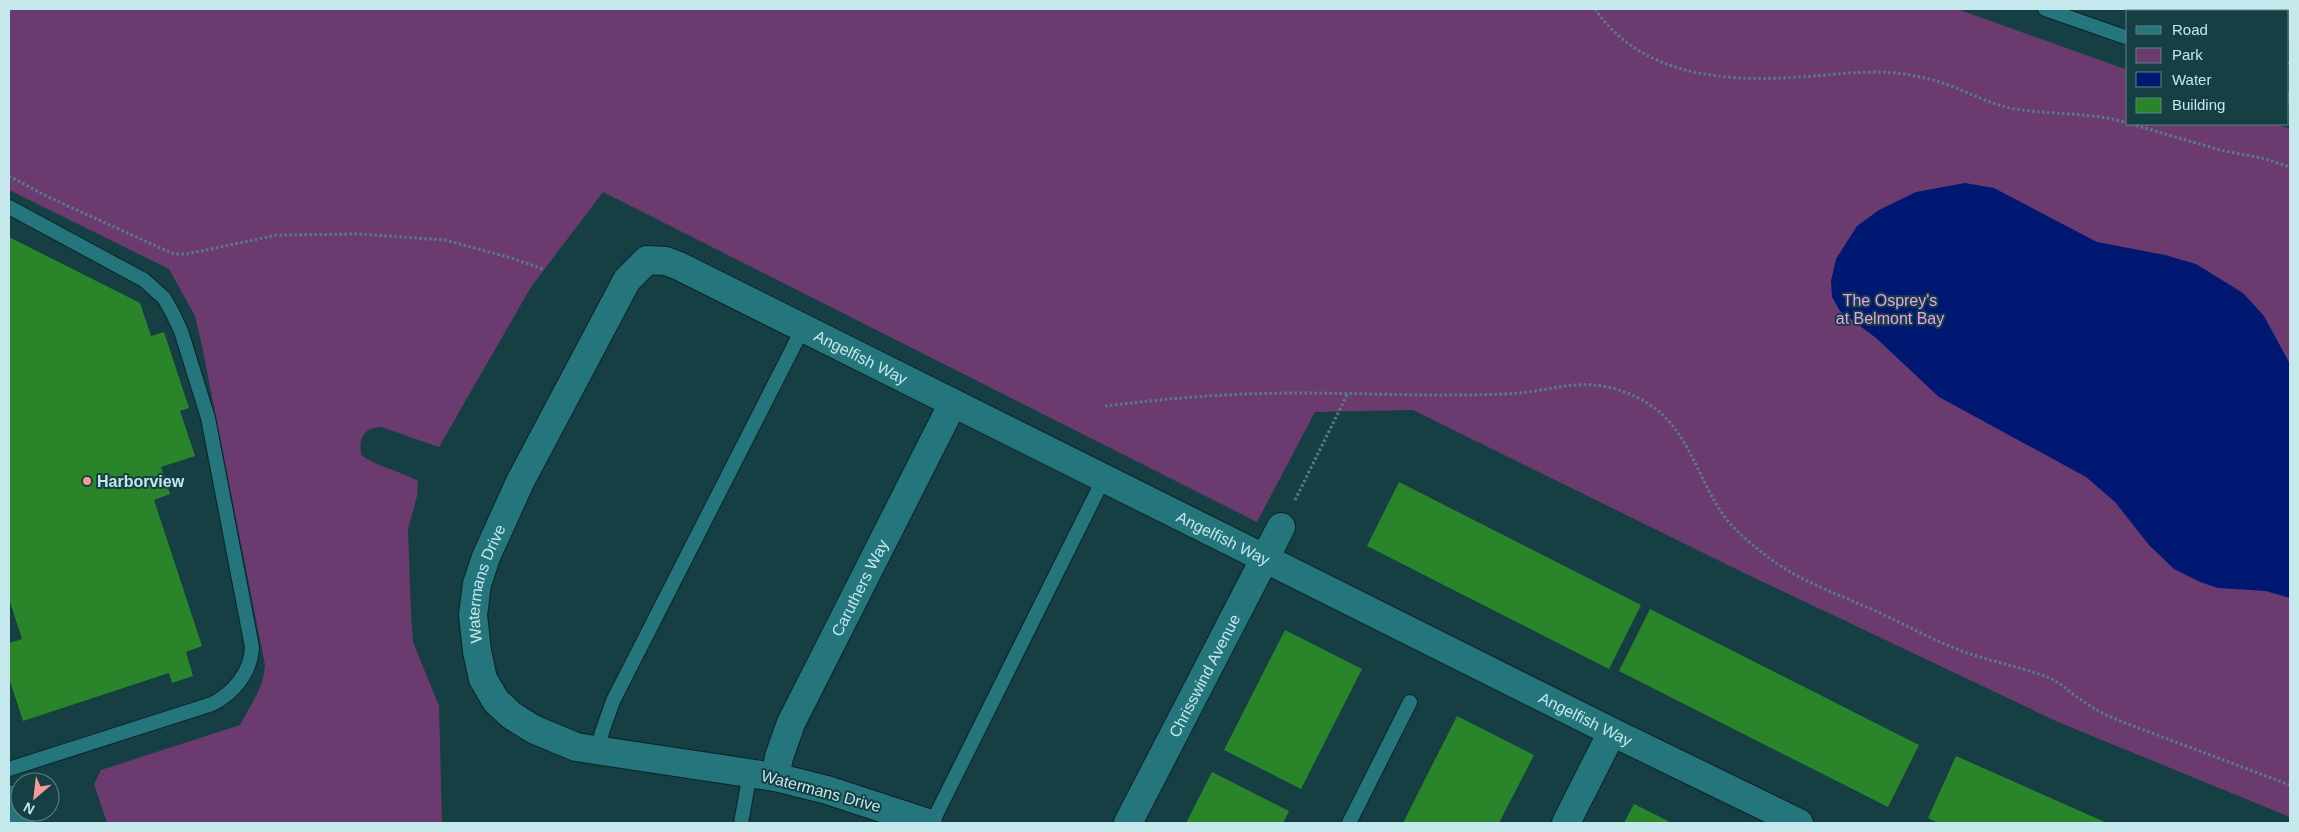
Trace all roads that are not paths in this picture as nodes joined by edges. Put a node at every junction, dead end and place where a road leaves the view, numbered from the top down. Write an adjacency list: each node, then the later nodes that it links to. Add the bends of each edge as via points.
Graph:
1 (2046, 9): 2 (lane)
2 (2126, 37)
3 (9, 207): 13 (lane, via 144,280 164,298 172,312 208,418 252,647 240,681 232,691 212,704)
4 (647, 260): 5 (street, Angelfish Way, via 666,261 679,266); 12 (street, Watermans Drive, via 627,280 520,482 486,557 477,584 473,615 483,679 496,701 511,715 554,739)
5 (803, 328): 6 (street, Angelfish Way); 12 (lane, via 613,700)
6 (953, 403): 7 (street, Angelfish Way); 14 (street, Caruthers Way, via 791,723 779,757)
7 (1104, 478): 9 (street, Angelfish Way); 19 (lane)
8 (1281, 528): 9 (street, Chrisswind Avenue)
9 (1265, 559): 11 (street, Angelfish Way); 20 (street, Chrisswind Avenue)
10 (1410, 702): 21 (lane)
11 (1612, 732): 22 (street); 23 (street, Angelfish Way)
12 (598, 751): 14 (street, Watermans Drive)
13 (9, 769)
14 (762, 775): 17 (lane); 18 (street, Watermans Drive, via 827,790)
15 (9, 799): 16 (street)
16 (21, 823)
17 (741, 823)
18 (928, 823)
19 (932, 823)
20 (1128, 823)
21 (1349, 823)
22 (1566, 823)
23 (1799, 823)

